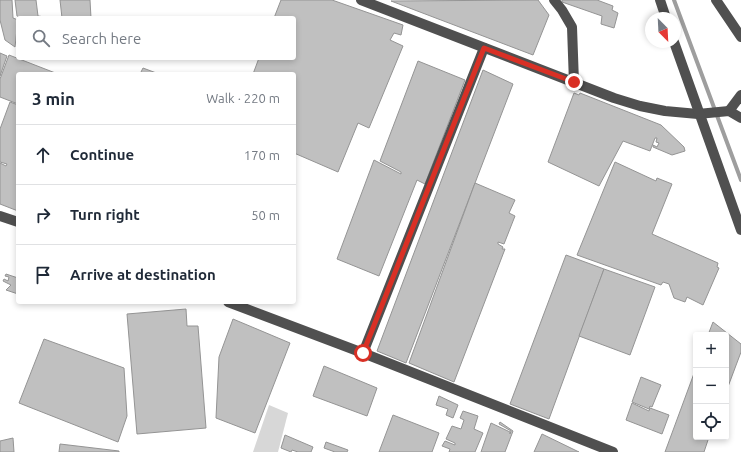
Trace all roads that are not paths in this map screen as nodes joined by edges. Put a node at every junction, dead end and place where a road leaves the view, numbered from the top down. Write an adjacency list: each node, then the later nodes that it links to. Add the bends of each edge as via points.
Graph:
1 (361, 0): 7 (street)
2 (554, 0): 9 (street, via 572,27)
3 (660, 0): 5 (street)
4 (716, 0): 6 (street)
5 (664, 12)
6 (741, 37)
7 (484, 48): 9 (street); 18 (street)
8 (676, 48): 12 (street)
9 (574, 82): 12 (street, via 640,106)
10 (741, 95): 11 (street)
11 (729, 112): 12 (street); 13 (street)
12 (698, 114): 16 (street)
13 (741, 118)
14 (0, 216): 15 (street)
15 (16, 221)
16 (741, 230)
17 (233, 304): 18 (street)
18 (363, 353): 19 (street)
19 (613, 452)

